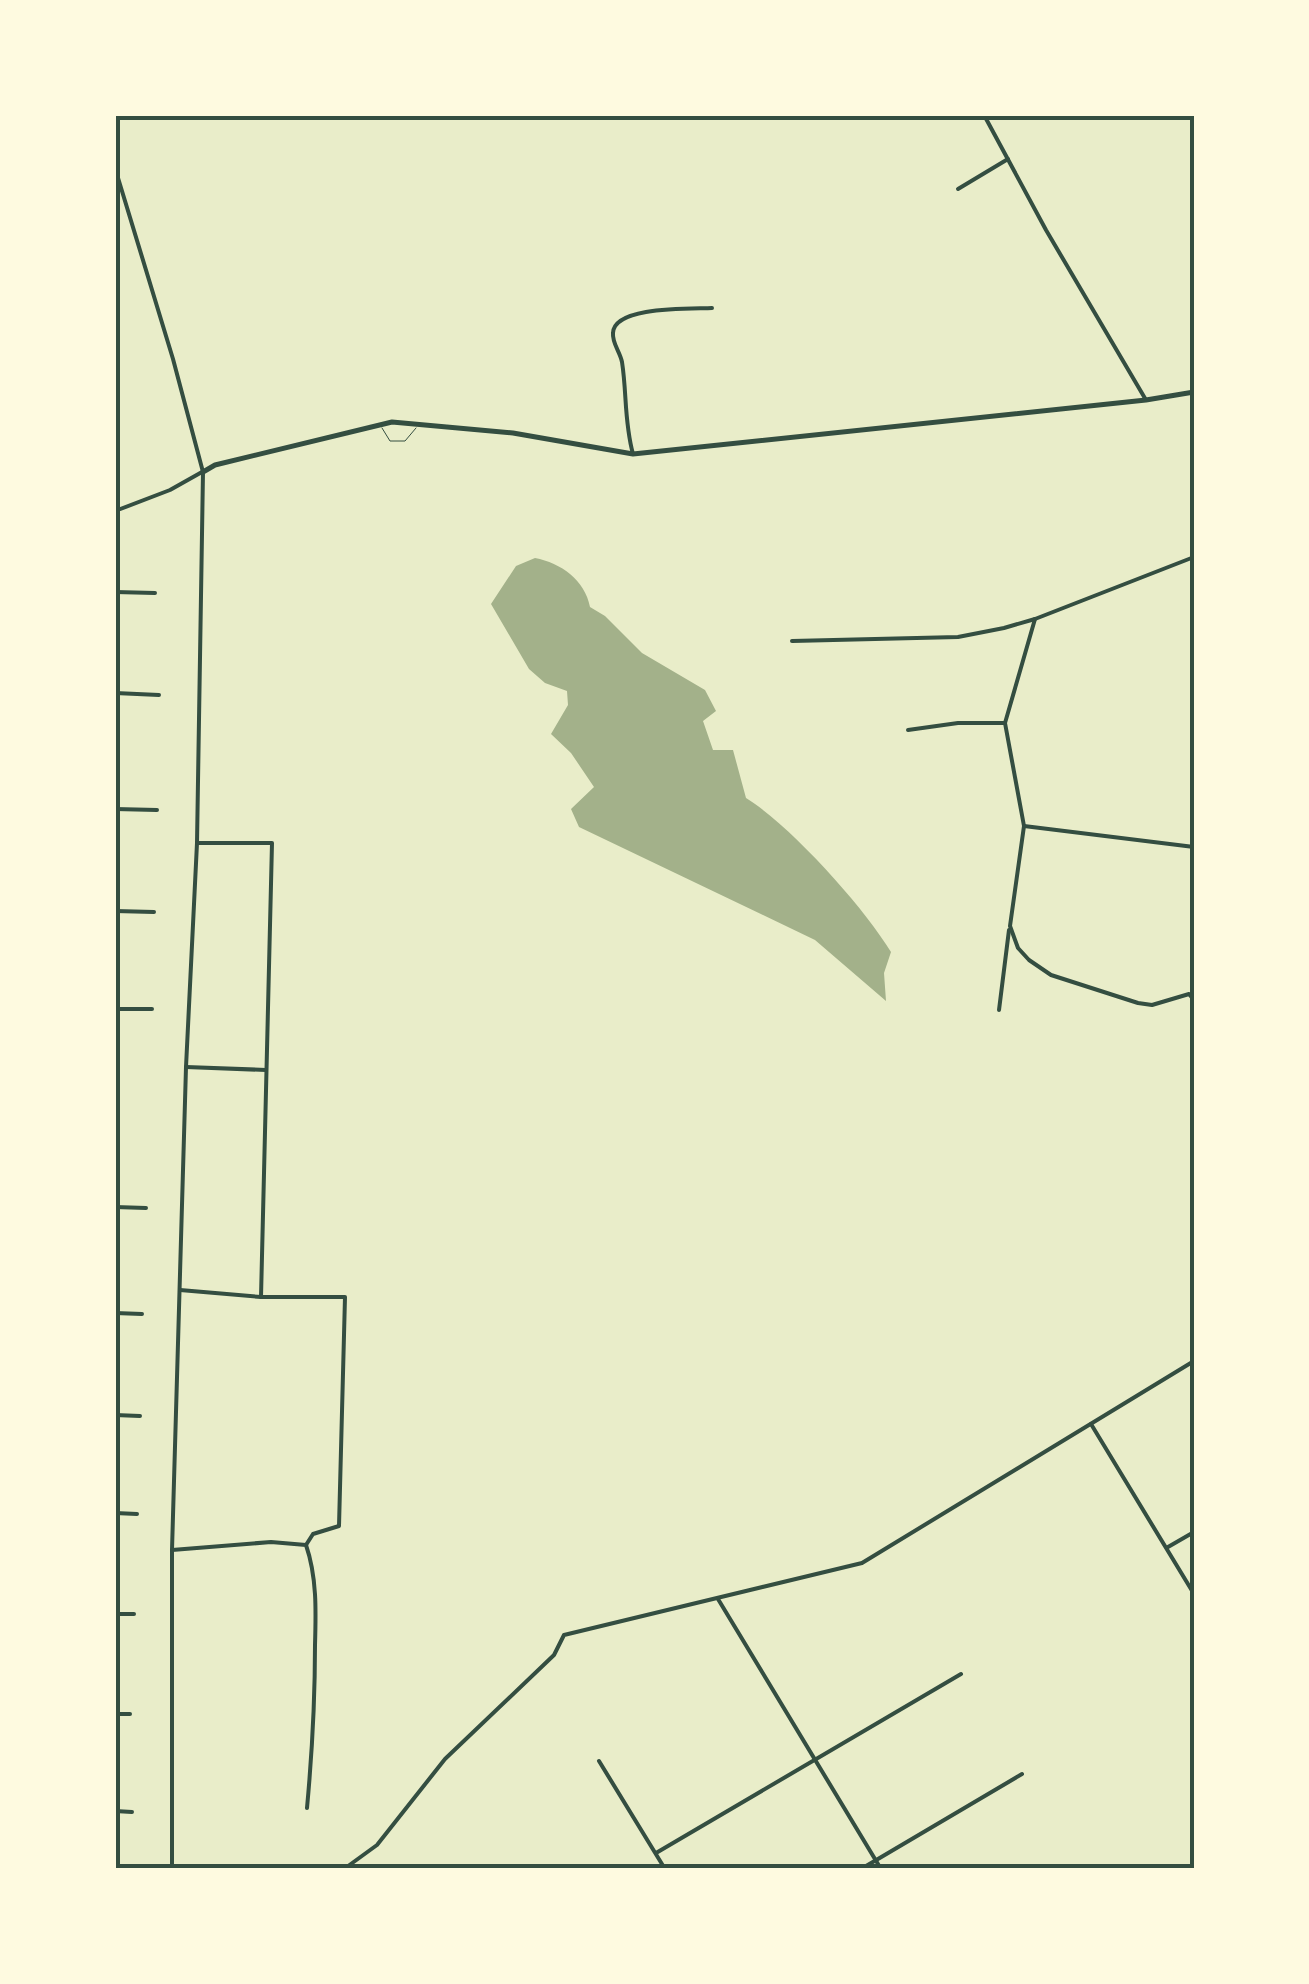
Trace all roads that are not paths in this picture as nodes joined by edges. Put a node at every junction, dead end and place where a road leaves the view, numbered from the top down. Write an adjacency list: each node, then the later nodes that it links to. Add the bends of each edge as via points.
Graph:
1 (984, 115): 2 (street)
2 (1008, 158): 4 (street); 7 (street)
3 (115, 168): 11 (street)
4 (958, 189)
5 (712, 308): 10 (street, via 634,313 613,327)
6 (1194, 392): 7 (street)
7 (1146, 400): 10 (street)
8 (382, 424): 9 (street); 9 (lane, via 384,437 400,442); 11 (street)
9 (417, 425): 10 (street)
10 (633, 454)
11 (203, 472): 12 (street); 25 (street)
12 (115, 511)
13 (1194, 557): 16 (street)
14 (115, 592): 15 (street)
15 (155, 593)
16 (1035, 619): 17 (street, via 958,637); 20 (street)
17 (792, 640)
18 (115, 694): 19 (street)
19 (159, 695)
20 (1005, 723): 21 (street); 24 (street)
21 (908, 730)
22 (115, 808): 23 (street)
23 (157, 810)
24 (1024, 826): 26 (street); 29 (street)
25 (197, 842): 34 (street); 35 (street, via 272,843)
26 (1194, 847)
27 (115, 912): 28 (street)
28 (154, 912)
29 (1010, 926): 30 (street, via 1028,960 1052,975 1152,1006 1189,994); 33 (street)
30 (1194, 1000)
31 (115, 1008): 32 (street)
32 (152, 1010)
33 (999, 1010)
34 (186, 1066): 35 (street); 38 (street)
35 (266, 1070): 39 (street)
36 (115, 1207): 37 (street)
37 (146, 1208)
38 (180, 1290): 39 (street); 51 (street)
39 (261, 1297): 49 (street, via 345,1297 339,1526 313,1534)
40 (115, 1313): 41 (street)
41 (142, 1314)
42 (1194, 1360): 45 (street)
43 (115, 1415): 44 (street)
44 (140, 1416)
45 (1091, 1424): 50 (street); 53 (street, via 862,1563)
46 (115, 1513): 47 (street)
47 (137, 1514)
48 (1194, 1532): 50 (street)
49 (306, 1545): 51 (street); 62 (street, via 316,1612)
50 (1166, 1548): 52 (street)
51 (172, 1550): 67 (street)
52 (1194, 1594)
53 (718, 1599): 59 (street); 68 (street, via 564,1635 554,1654 445,1759 377,1844)
54 (115, 1614): 55 (street)
55 (134, 1614)
56 (961, 1674): 59 (street)
57 (115, 1714): 58 (street)
58 (130, 1714)
59 (816, 1760): 65 (street); 66 (street)
60 (599, 1761): 65 (street)
61 (1022, 1774): 66 (street)
62 (308, 1808)
63 (115, 1812): 64 (street)
64 (132, 1812)
65 (656, 1853): 69 (street)
66 (876, 1860): 70 (street); 71 (street)
67 (172, 1869)
68 (344, 1869)
69 (666, 1869)
70 (861, 1869)
71 (882, 1869)

